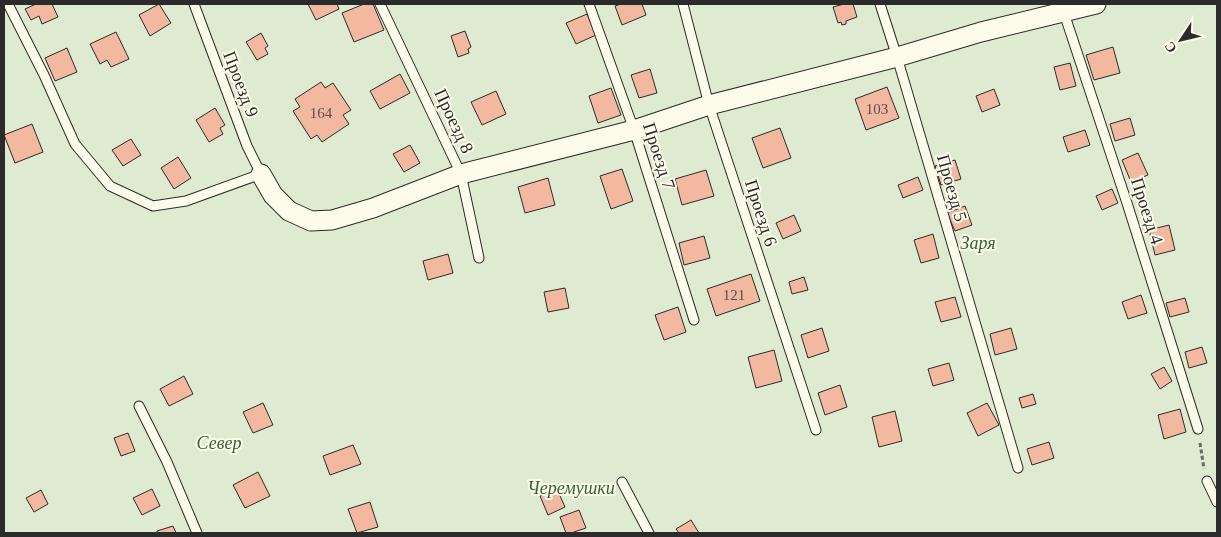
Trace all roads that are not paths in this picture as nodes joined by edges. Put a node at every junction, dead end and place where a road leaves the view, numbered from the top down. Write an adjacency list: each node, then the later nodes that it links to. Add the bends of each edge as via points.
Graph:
1 (8, 4): 12 (lane, via 75,144 110,186 153,206 186,201)
2 (194, 4): 12 (lane, Проезд 9)
3 (380, 4): 13 (lane, Проезд 8)
4 (590, 4): 11 (lane, Проезд 7)
5 (683, 4): 10 (lane, Проезд 6)
6 (880, 4): 9 (lane, Проезд 5)
7 (1096, 4): 8 (street)
8 (1062, 8): 9 (street); 17 (lane, Проезд 4)
9 (897, 57): 10 (street); 19 (lane, Проезд 5)
10 (709, 105): 11 (street); 18 (lane, Проезд 6)
11 (634, 130): 13 (street); 15 (lane, Проезд 7)
12 (261, 174): 13 (street, via 273,195 290,211 311,221 332,220 373,208)
13 (462, 174): 14 (lane, Проезд 8)
14 (479, 258)
15 (694, 320)
16 (139, 406): 23 (lane)
17 (1198, 429)
18 (816, 430)
19 (1018, 468)
20 (622, 482): 24 (lane)
21 (1206, 482): 22 (lane)
22 (1217, 502)
23 (197, 533)
24 (649, 533)

